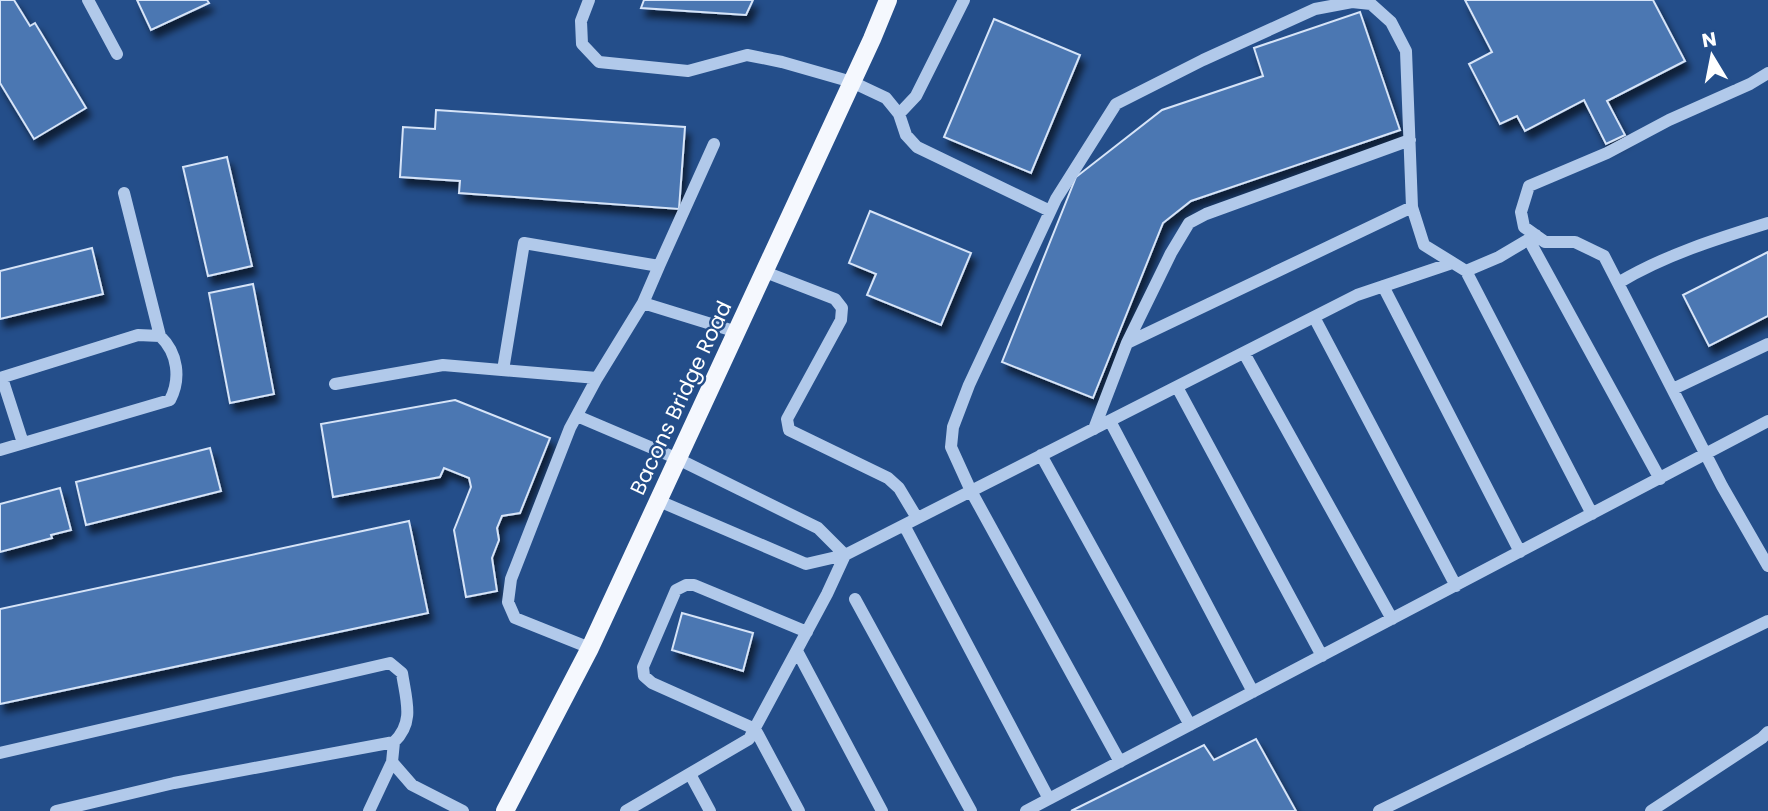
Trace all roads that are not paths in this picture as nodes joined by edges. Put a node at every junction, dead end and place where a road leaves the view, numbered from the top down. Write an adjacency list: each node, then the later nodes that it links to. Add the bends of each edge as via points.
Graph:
1 (88, 0): 5 (street)
2 (589, 0): 7 (street, via 581,21 582,44 599,62 688,71 747,55)
3 (888, 0): 7 (main road, Bacons Bridge Road)
4 (964, 0): 8 (street, via 916,96)
5 (117, 54)
6 (1768, 73): 15 (street, via 1607,153 1529,186 1521,212)
7 (852, 82): 8 (street, via 886,98); 19 (main road, Bacons Bridge Road)
8 (900, 114): 13 (street, via 906,135 917,147)
9 (1410, 140): 12 (street); 13 (street, via 1406,51 1391,22 1371,4 1352,2 1315,9 1116,104); 26 (street, via 1189,223)
10 (714, 144): 17 (street)
11 (124, 193): 25 (street)
12 (1412, 207): 16 (street, via 1424,245); 26 (street)
13 (1050, 211): 45 (street, via 953,427 951,447)
14 (1768, 223): 20 (street, via 1690,247)
15 (1532, 237): 18 (street); 20 (street, via 1575,242 1604,256); 44 (street)
16 (1452, 262): 18 (street); 21 (street)
17 (659, 266): 22 (street); 29 (street, via 524,243)
18 (1466, 271): 47 (street)
19 (765, 272): 24 (main road, Bacons Bridge Road); 48 (street, via 835,299 842,308 841,320 787,419 789,429 888,478)
20 (1618, 283): 34 (street)
21 (1383, 286): 23 (street); 51 (street)
22 (643, 303): 24 (street); 31 (street)
23 (1314, 317): 28 (street); 54 (street)
24 (737, 332): 43 (main road, Bacons Bridge Road)
25 (160, 336): 30 (street, via 138,335); 39 (street, via 170,345 177,370 177,387 170,400)
26 (1127, 343): 38 (street)
27 (1768, 344): 34 (street)
28 (1244, 353): 33 (street); 56 (street)
29 (503, 370): 31 (street); 32 (street, via 443,365)
30 (1, 378): 39 (street)
31 (597, 378): 35 (street)
32 (335, 384)
33 (1177, 387): 36 (street); 61 (street)
34 (1673, 389): 42 (street)
35 (577, 416): 43 (street); 59 (street, via 511,579 508,603 514,618)
36 (1110, 421): 38 (street); 62 (street)
37 (1768, 421): 42 (street)
38 (1094, 429): 41 (street)
39 (23, 443): 40 (street)
40 (0, 450)
41 (1041, 455): 45 (street); 63 (street)
42 (1706, 455): 44 (street); 50 (street)
43 (678, 459): 46 (main road, Bacons Bridge Road); 52 (street, via 818,528)
44 (1660, 479): 47 (street)
45 (971, 491): 48 (street); 69 (street)
46 (659, 501): 52 (street, via 806,564); 59 (main road, Bacons Bridge Road)
47 (1592, 514): 51 (street)
48 (918, 518): 49 (street)
49 (904, 525): 52 (street); 71 (street)
50 (1763, 546): 53 (street)
51 (1520, 552): 54 (street)
52 (845, 555): 58 (street)
53 (1768, 566)
54 (1456, 586): 56 (street)
55 (855, 599): 80 (street)
56 (1392, 619): 61 (street)
57 (1768, 621): 82 (street)
58 (807, 632): 60 (street); 64 (street, via 694,585 676,590 643,667 644,676)
59 (590, 648): 75 (main road, Bacons Bridge Road)
60 (797, 651): 64 (street); 79 (street)
61 (1322, 656): 62 (street)
62 (1253, 692): 63 (street)
63 (1190, 725): 69 (street)
64 (755, 729): 70 (street, via 749,739); 78 (street)
65 (1768, 732): 83 (street)
66 (394, 742): 67 (street, via 405,732 408,711 402,673 390,663); 68 (street); 72 (street, via 174,783)
67 (0, 753)
68 (392, 762): 73 (street); 74 (street, via 412,785)
69 (1119, 762): 71 (street)
70 (690, 774): 76 (street); 77 (street)
71 (1049, 799): 81 (street)
72 (56, 811)
73 (369, 811)
74 (463, 811)
75 (505, 811)
76 (626, 811)
77 (710, 811)
78 (799, 811)
79 (882, 811)
80 (971, 811)
81 (1026, 811)
82 (1379, 811)
83 (1651, 811)

